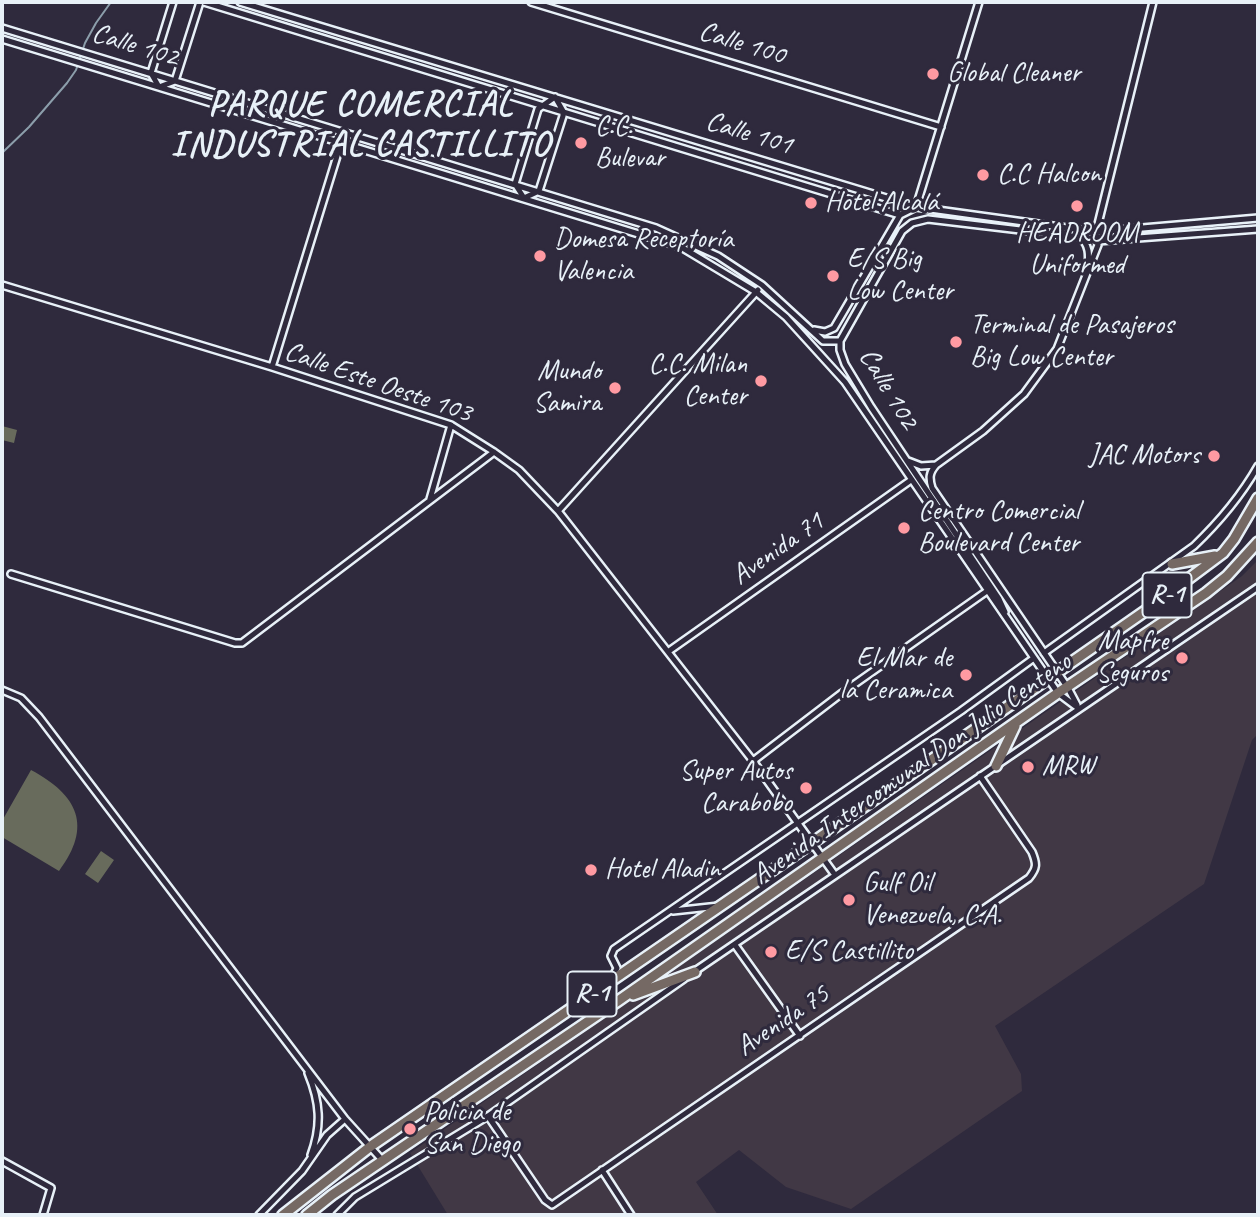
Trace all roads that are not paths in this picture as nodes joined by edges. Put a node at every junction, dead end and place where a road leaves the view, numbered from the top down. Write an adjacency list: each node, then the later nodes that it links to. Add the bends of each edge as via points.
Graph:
1 (173, 2): 9 (street)
2 (202, 2): 10 (street); 13 (street, Calle 101)
3 (240, 2): 12 (street, Calle 101)
4 (531, 2): 15 (street, Calle 100)
5 (979, 2): 15 (street)
6 (1153, 2): 30 (street)
7 (2, 28): 9 (street, Calle 102)
8 (2, 39): 11 (street, Calle 102)
9 (151, 73): 10 (street, Calle 102); 11 (street)
10 (175, 80): 11 (street); 19 (street, Calle 102)
11 (159, 87): 17 (street, Calle 102)
12 (555, 97): 13 (street); 14 (street); 16 (street, Calle 101)
13 (541, 104): 14 (street, Calle 101); 19 (street)
14 (563, 111): 18 (street, Calle 101); 21 (street)
15 (941, 127): 24 (street)
16 (690, 138): 18 (street); 20 (street, Calle 101)
17 (341, 143): 23 (street, Calle 102); 40 (street)
18 (688, 149): 22 (street, Calle 101)
19 (515, 184): 21 (street, Calle 102); 23 (street)
20 (848, 186): 22 (street); 24 (street, Calle 101)
21 (539, 191): 23 (street); 36 (street, Calle 102, via 656,228 718,256)
22 (844, 196): 26 (street, Calle 101)
23 (524, 198): 37 (street, Calle 102, via 681,247)
24 (916, 207): 25 (street, Calle 101); 26 (street)
25 (956, 212): 28 (street); 30 (street, Calle 101)
26 (900, 215): 32 (street)
27 (1258, 218): 30 (street, Calle 101)
28 (955, 222): 33 (street, via 1079,237 1085,240); 34 (street, via 928,219 912,223 902,231)
29 (1258, 229): 31 (street)
30 (1096, 232): 31 (street)
31 (1098, 241): 33 (street)
32 (875, 257): 34 (street); 38 (street, via 834,328)
33 (1088, 267): 44 (street, via 1066,329 1040,374 1003,414)
34 (880, 270): 39 (street)
35 (2, 285): 40 (street, Calle Este Oeste 103)
36 (762, 285): 37 (street); 38 (street, Calle 102)
37 (756, 292): 46 (street, Calle 102, via 786,317 845,383); 49 (street)
38 (814, 330): 39 (street, Calle 102, via 823,341)
39 (840, 341): 43 (street, Calle 102, via 845,364)
40 (272, 367): 41 (street, Calle Este Oeste 103)
41 (451, 425): 42 (street, Calle Este Oeste 103); 48 (street)
42 (494, 452): 48 (street); 49 (street, Calle Este Oeste 103, via 519,470)
43 (906, 460): 44 (street); 57 (street, Calle 102)
44 (936, 465): 59 (street, via 929,479 933,488)
45 (1258, 466): 53 (street, Avenida Intercomunal Don Julio Centeno, via 1215,526)
46 (911, 480): 56 (street, Calle 102); 58 (street, Avenida 71)
47 (1258, 498): 51 (main road, Avenida Intercomunal Don Julio Centeno / R-1)
48 (430, 500): 54 (street, via 242,643)
49 (558, 511): 58 (street, Calle Este Oeste 103)
50 (1258, 542): 52 (main road, Avenida Intercomunal Don Julio Centeno / R-1)
51 (1223, 552): 53 (main road); 61 (main road, Avenida Intercomunal Don Julio Centeno / R-1)
52 (1253, 554): 63 (main road, Avenida Intercomunal Don Julio Centeno / R-1, via 1206,593)
53 (1172, 564): 59 (street, Avenida Intercomunal Don Julio Centeno)
54 (11, 574)
55 (1258, 587): 66 (street, Avenida Intercomunal Don Julio Centeno)
56 (987, 591): 57 (street, Calle 102); 68 (street)
57 (1008, 618): 60 (street, Calle 102)
58 (669, 651): 68 (street, Calle Este Oeste 103)
59 (1044, 653): 61 (street)
60 (1034, 658): 62 (street, Calle 102); 71 (street, Avenida Intercomunal Don Julio Centeno)
61 (1058, 673): 62 (main road, Avenida Intercomunal Don Julio Centeno / R-1); 63 (street)
62 (1048, 678): 65 (street, Calle 102); 72 (main road, Avenida Intercomunal Don Julio Centeno / R-1)
63 (1068, 688): 65 (main road, Avenida Intercomunal Don Julio Centeno / R-1); 66 (street)
64 (2, 690): 82 (street, via 21,698 39,717)
65 (1058, 692): 66 (street, Calle 102); 67 (main road, Avenida Intercomunal Don Julio Centeno / R-1)
66 (1078, 708): 69 (street, Avenida Intercomunal Don Julio Centeno)
67 (1016, 725): 69 (main road); 73 (main road, Avenida Intercomunal Don Julio Centeno / R-1)
68 (753, 761): 71 (street, Calle Este Oeste 103)
69 (996, 765): 70 (street, Avenida Intercomunal Don Julio Centeno)
70 (980, 776): 74 (street, Avenida Intercomunal Don Julio Centeno); 81 (street, Avenida 75, via 1032,852 1035,871)
71 (797, 823): 72 (street, Calle Este Oeste 103); 76 (street, Avenida Intercomunal Don Julio Centeno)
72 (812, 843): 73 (street, Calle Este Oeste 103); 75 (main road, Avenida Intercomunal Don Julio Centeno / R-1)
73 (823, 858): 74 (street, Calle Este Oeste 103); 80 (main road, Avenida Intercomunal Don Julio Centeno / R-1)
74 (835, 875): 77 (street, Avenida Intercomunal Don Julio Centeno)
75 (722, 905): 76 (street); 79 (main road, Avenida Intercomunal Don Julio Centeno / R-1)
76 (670, 911): 79 (street, Avenida Intercomunal Don Julio Centeno, via 612,952 617,968)
77 (734, 945): 78 (street, Avenida Intercomunal Don Julio Centeno); 81 (street)
78 (695, 972): 80 (main road); 83 (street, Avenida Intercomunal Don Julio Centeno)
79 (610, 982): 85 (main road, Avenida Intercomunal Don Julio Centeno / R-1)
80 (618, 1001): 88 (main road, Avenida Intercomunal Don Julio Centeno / R-1)
81 (800, 1036): 89 (street, Avenida 75)
82 (305, 1067): 84 (street); 87 (street, via 320,1125)
83 (488, 1116): 89 (street, Avenida 75, via 552,1205); 94 (street, Avenida Intercomunal Don Julio Centeno, via 355,1198)
84 (345, 1119): 85 (street); 87 (street)
85 (371, 1146): 88 (street); 92 (main road, Avenida Intercomunal Don Julio Centeno / R-1)
86 (2, 1161): 90 (street, via 51,1188)
87 (309, 1161): 91 (street)
88 (383, 1161): 93 (main road, Avenida Intercomunal Don Julio Centeno / R-1)
89 (602, 1171): 95 (street)
90 (43, 1215)
91 (259, 1215)
92 (283, 1215)
93 (307, 1215)
94 (337, 1215)
95 (631, 1215)

